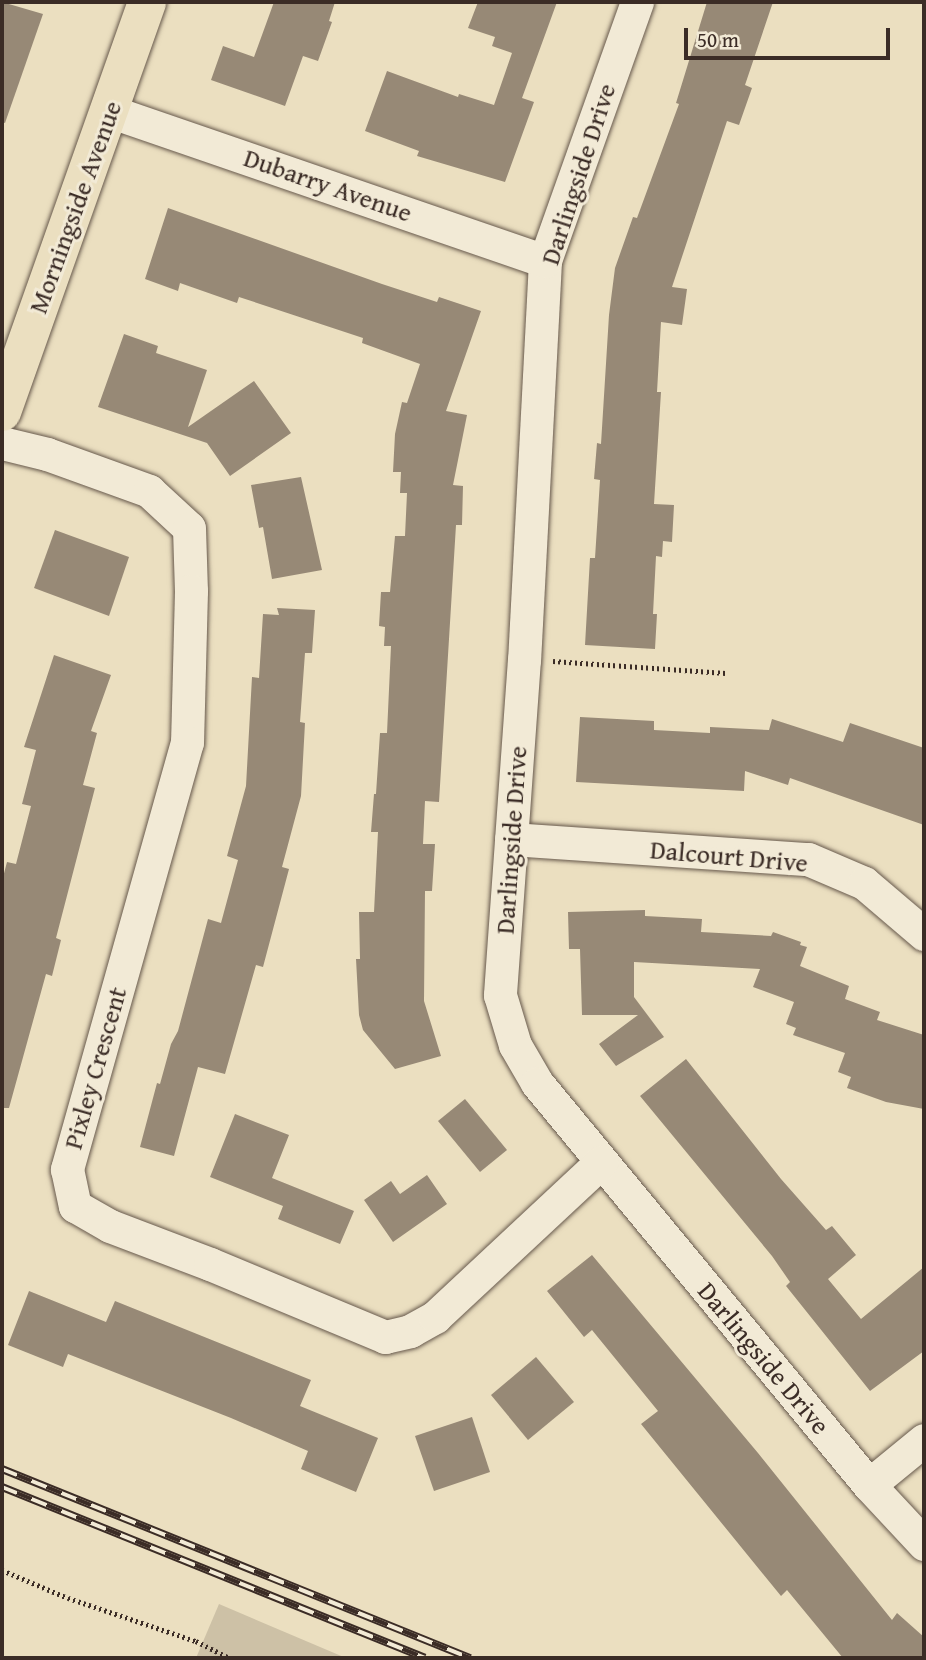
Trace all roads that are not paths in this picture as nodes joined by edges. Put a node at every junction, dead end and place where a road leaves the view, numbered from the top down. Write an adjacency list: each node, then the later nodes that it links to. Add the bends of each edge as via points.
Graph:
1 (147, 2): 3 (main road, Morningside Avenue)
2 (637, 2): 4 (street, Darlingside Drive)
3 (109, 111): 4 (street, Dubarry Avenue); 5 (main road, Morningside Avenue)
4 (545, 261): 7 (street, Darlingside Drive)
5 (2, 412)
6 (2, 443): 9 (street, Pixley Crescent, via 47,454 149,491 189,528 187,742 67,1169 75,1206 110,1226 385,1337 410,1331 435,1317)
7 (511, 839): 8 (street, Dalcourt Drive, via 808,859 864,883); 9 (street, Darlingside Drive, via 500,995 515,1045 537,1083)
8 (924, 934)
9 (601, 1162): 11 (street, Darlingside Drive)
10 (924, 1440): 11 (street)
11 (869, 1485): 12 (street, Darlingside Drive)
12 (924, 1544)

